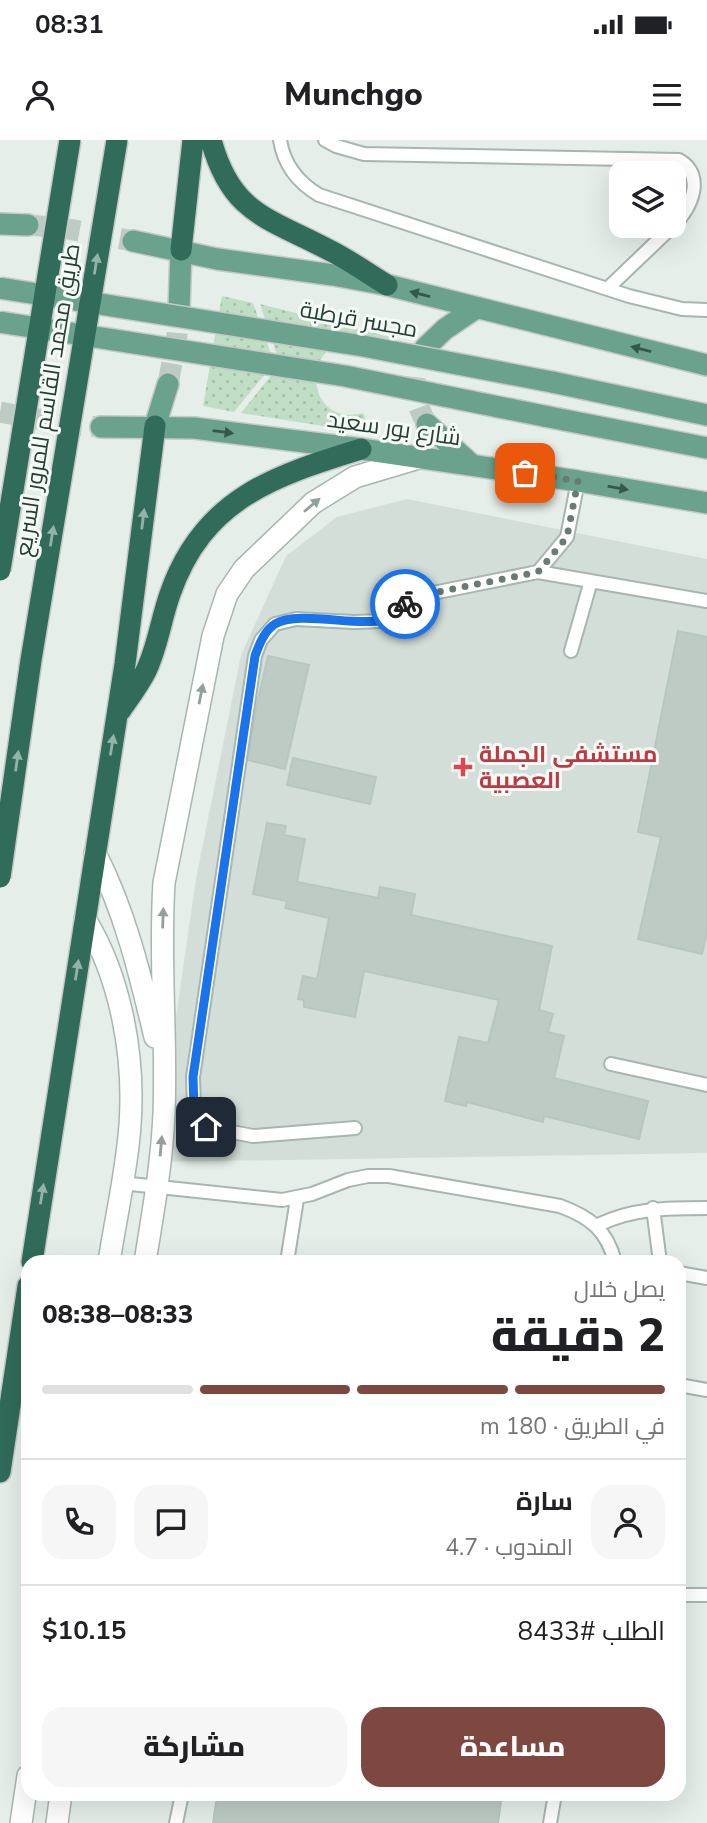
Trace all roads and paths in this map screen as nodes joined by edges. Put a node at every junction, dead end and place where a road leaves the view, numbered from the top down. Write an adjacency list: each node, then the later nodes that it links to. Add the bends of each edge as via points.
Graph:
1 (71, 140): 35 (highway, طريق محمد القاسم للمرور السريع, bridge)
2 (117, 140): 42 (highway, طريق محمد القاسم للمرور السريع, one-way to 2, bridge)
3 (193, 140): 14 (highway)
4 (211, 140): 15 (highway, via 223,176 248,207)
5 (279, 140): 17 (lane, via 289,168 319,195)
6 (325, 140): 7 (lane, via 371,155)
7 (681, 161)
8 (686, 164): 9 (lane, via 691,172 692,197)
9 (686, 210)
10 (0, 224): 11 (main road)
11 (28, 225)
12 (660, 238): 17 (lane)
13 (133, 241): 14 (main road)
14 (181, 250): 15 (main road); 19 (main road)
15 (387, 285): 18 (main road, one-way to 15)
16 (0, 288): 25 (main road, مجسر قرطبة, bridge, via 363,346)
17 (607, 289): 20 (lane, via 656,304)
18 (476, 308): 22 (main road); 23 (main road, one-way to 18)
19 (179, 310)
20 (707, 310)
21 (0, 322): 29 (main road, bridge, via 345,376)
22 (425, 348)
23 (707, 365)
24 (168, 384): 27 (main road)
25 (707, 415)
26 (427, 424): 32 (main road)
27 (155, 426): 28 (main road, شارع بور سعيد); 30 (main road, شارع بور سعيد, one-way to 30); 40 (highway, one-way to 27)
28 (101, 427)
29 (707, 448)
30 (361, 449): 31 (main road, شارع بور سعيد); 40 (highway, via 271,480 217,518 179,572 146,670)
31 (422, 457): 32 (main road, شارع بور سعيد); 45 (street, one-way to 31, via 164,883 221,607 244,569 313,503 355,477)
32 (472, 466): 33 (main road, شارع بور سعيد)
33 (578, 481): 34 (main road, شارع بور سعيد, one-way to 34); 36 (lane, via 567,537)
34 (707, 503)
35 (0, 570)
36 (538, 572): 37 (lane); 47 (lane, via 423,595 381,621 296,619 275,624 255,656 193,1077 194,1108 206,1127 253,1136)
37 (592, 581): 38 (lane); 39 (lane)
38 (707, 601)
39 (571, 651)
40 (117, 716): 41 (highway, one-way to 40)
41 (95, 853): 43 (highway); 45 (street, via 126,925)
42 (0, 877)
43 (85, 919): 48 (street, via 107,962 126,1038 130,1124); 54 (highway, one-way to 43)
44 (611, 1064): 46 (lane)
45 (164, 1077): 49 (street, one-way to 45)
46 (707, 1085)
47 (355, 1128)
48 (121, 1183): 49 (lane); 55 (street)
49 (157, 1186): 50 (lane); 56 (street)
50 (297, 1199): 53 (lane, via 348,1180 389,1176 560,1206); 57 (lane)
51 (653, 1208): 52 (lane); 53 (lane); 59 (lane)
52 (707, 1208)
53 (598, 1226): 58 (lane)
54 (33, 1255)
55 (110, 1255)
56 (146, 1255)
57 (288, 1255)
58 (614, 1255)
59 (659, 1255)
60 (686, 1274): 61 (lane)
61 (707, 1278)
62 (21, 1332): 65 (highway)
63 (686, 1386): 64 (lane)
64 (707, 1390)
65 (0, 1472)
66 (686, 1595): 67 (lane)
67 (707, 1595)
68 (24, 1801): 72 (street)
69 (60, 1801): 73 (street)
70 (181, 1801): 74 (lane)
71 (554, 1801): 75 (lane)
72 (21, 1823)
73 (57, 1823)
74 (176, 1823)
75 (550, 1823)

